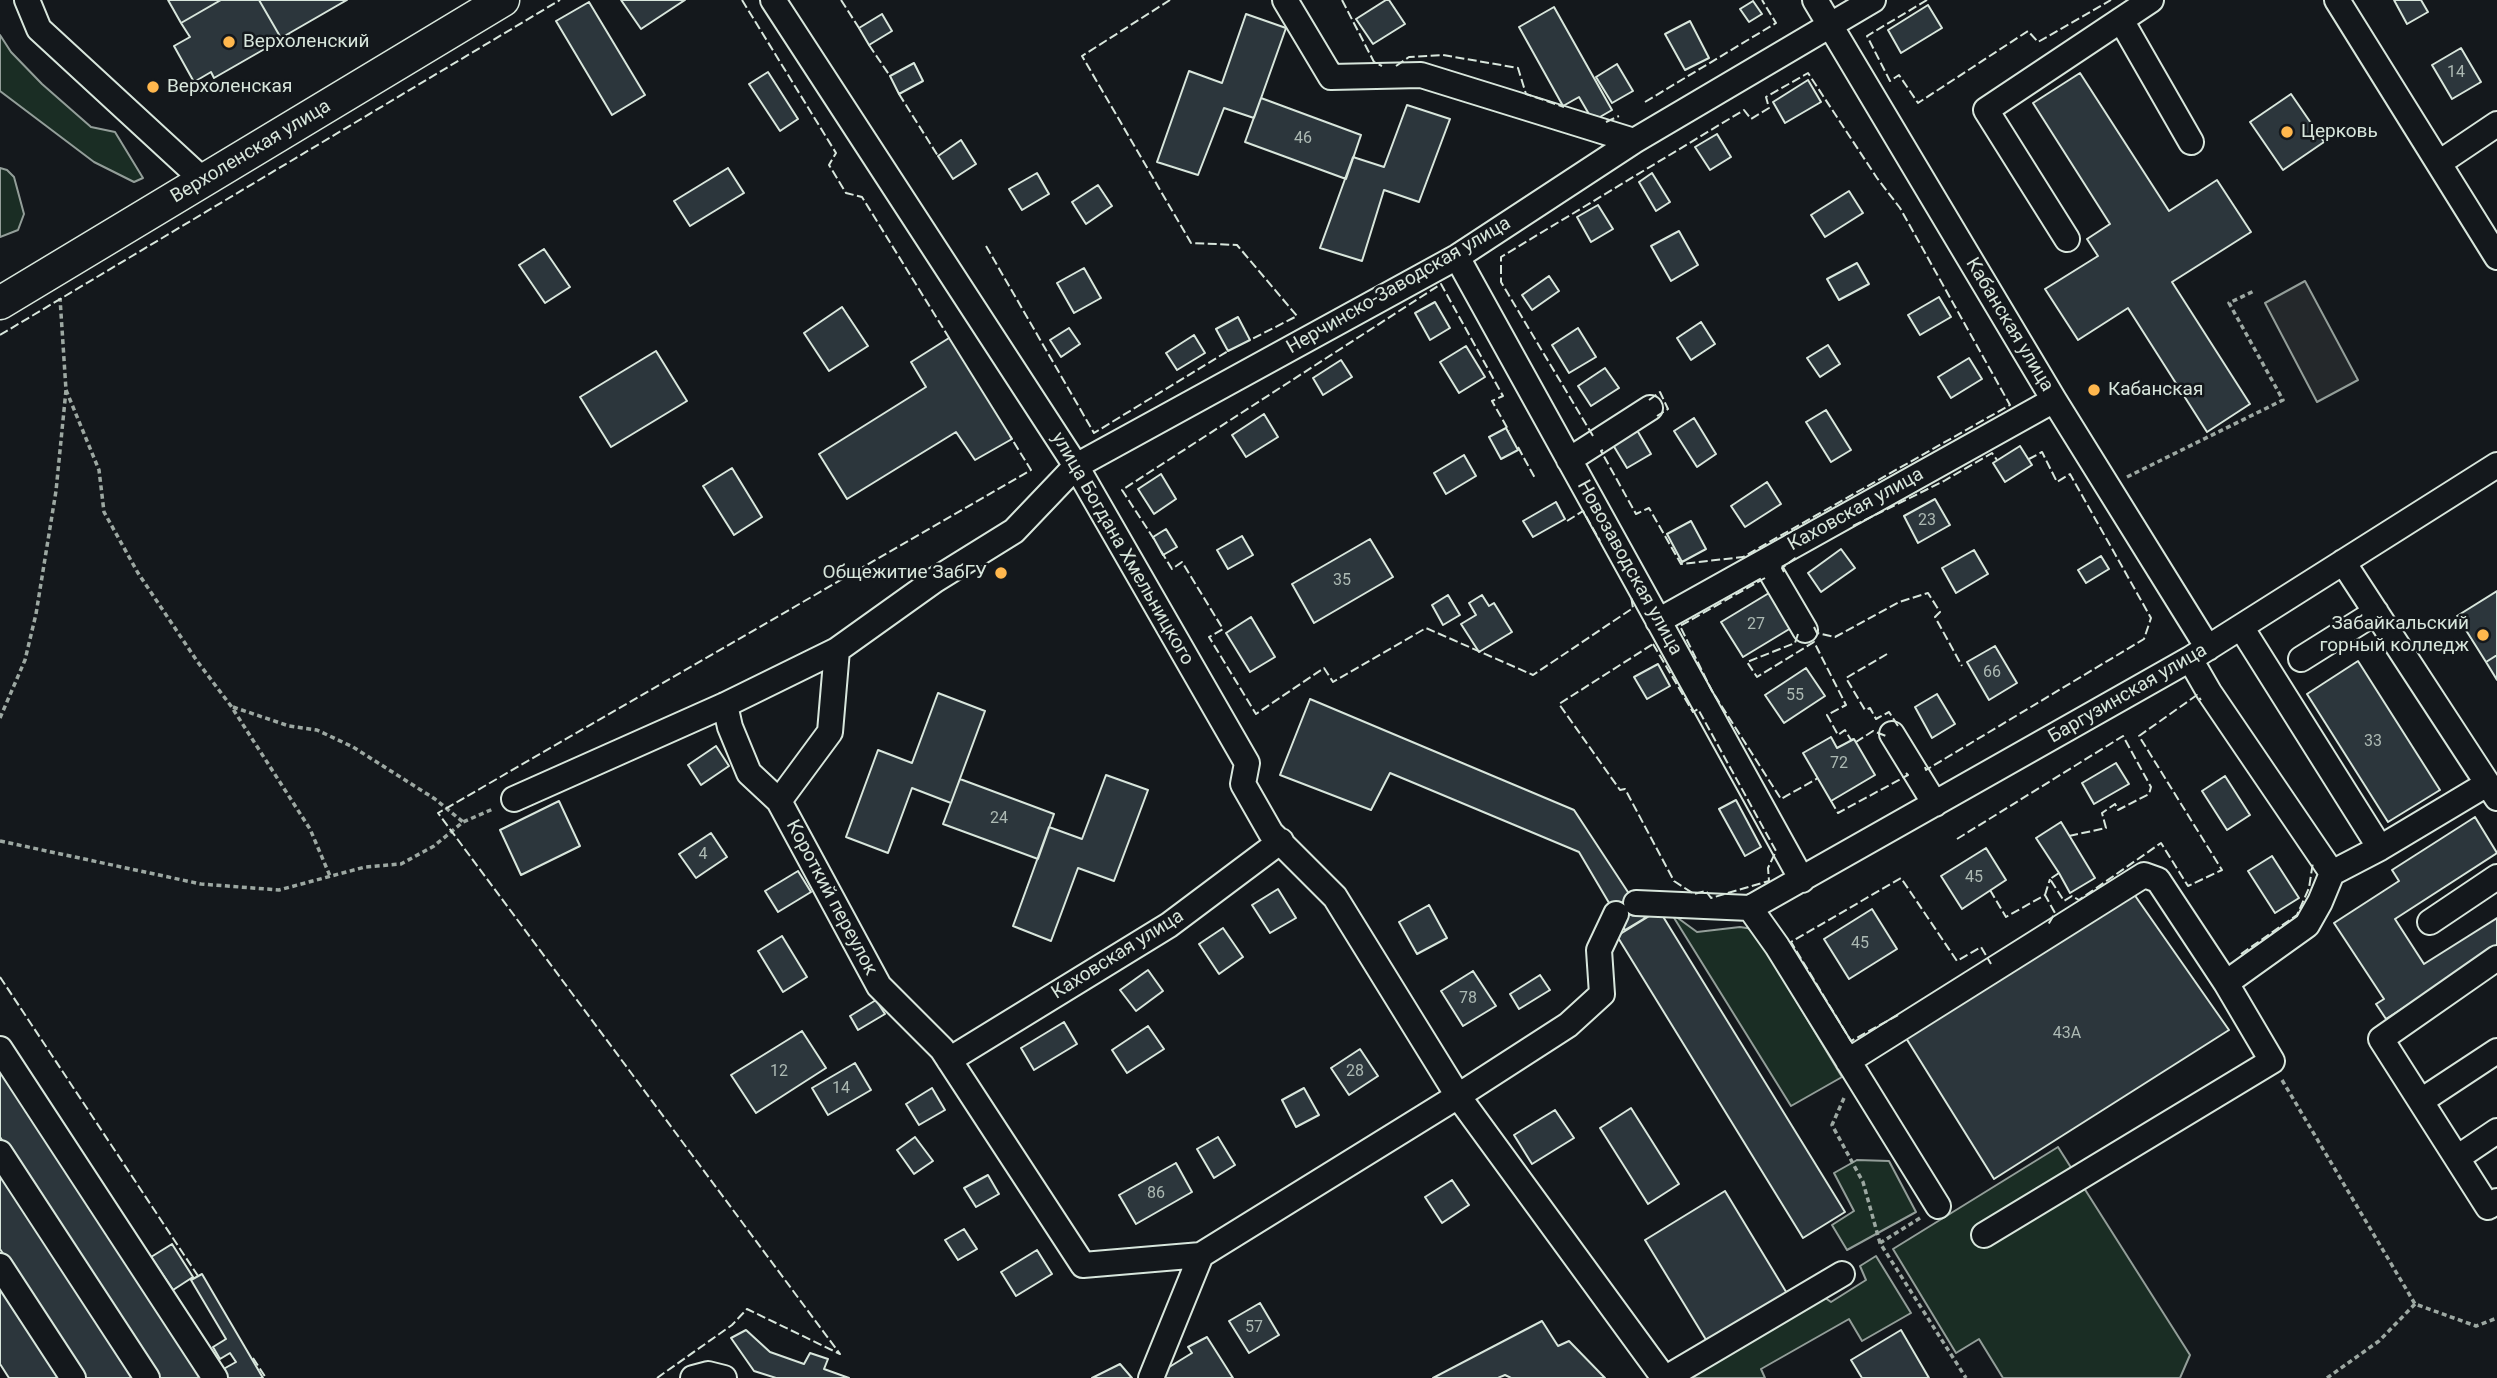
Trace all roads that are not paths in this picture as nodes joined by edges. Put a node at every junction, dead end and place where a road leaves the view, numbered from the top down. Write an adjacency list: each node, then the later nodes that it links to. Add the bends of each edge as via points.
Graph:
1 (27, 0): 15 (street, via 39,29)
2 (503, 0): 15 (main road, Верхоленская улица)
3 (773, 0): 23 (street, улица Богдана Хмельницкого)
4 (1285, 0): 12 (street, via 1331,77 1421,75)
5 (1815, 0): 10 (street, Кабанская улица)
6 (1872, 0): 10 (street, Нерчинско-Заводская улица)
7 (2151, 0): 9 (street)
8 (2337, 0): 14 (street)
9 (2121, 20): 13 (street); 16 (street, via 1986,110)
10 (1831, 26): 12 (street, Нерчинско-Заводская улица); 20 (street, Кабанская улица)
11 (2497, 124): 14 (street)
12 (1634, 141): 17 (street, Нерчинско-Заводская улица)
13 (2191, 142)
14 (2439, 163): 18 (street)
15 (204, 181): 19 (main road, Верхоленская улица)
16 (2067, 239)
17 (1457, 257): 22 (street, Новозаводская улица); 23 (street, Нерчинско-Заводская улица)
18 (2497, 257)
19 (0, 303)
20 (2054, 400): 25 (street, Каховская улица); 32 (street, Кабанская улица, via 2107,485)
21 (1650, 408): 22 (street)
22 (1569, 460): 28 (street, Новозаводская улица)
23 (1076, 466): 31 (street, Нерчинско-Заводская улица, via 1014,531); 40 (street, улица Богдана Хмельницкого, via 1247,763 1243,784 1271,833)
24 (2497, 466): 26 (street, Баргузинская улица)
25 (1765, 562): 28 (street, Каховская улица); 30 (street)
26 (2343, 562): 27 (street); 29 (street, Баргузинская улица)
27 (2376, 612): 33 (street); 36 (street)
28 (1658, 621): 44 (street, Новозаводская улица)
29 (2241, 627): 32 (street, Баргузинская улица); 41 (street)
30 (1805, 630)
31 (837, 650): 34 (street); 38 (street, Короткий переулок, via 830,732)
32 (2199, 653): 39 (street, Баргузинская улица); 42 (street, Кабанская улица, via 2209,692)
33 (2301, 659)
34 (725, 705): 37 (street); 38 (street, via 749,773)
35 (1892, 734): 39 (street)
36 (2492, 791): 41 (street)
37 (514, 799)
38 (779, 800): 51 (street, Короткий переулок, via 879,986)
39 (1935, 804): 44 (street, Баргузинская улица)
40 (1281, 841): 51 (street, Каховская улица, via 1169,925); 53 (street, улица Богдана Хмельницкого, via 1335,897)
41 (2380, 848): 42 (street)
42 (2332, 873): 48 (street, via 2307,925)
43 (2497, 877): 46 (street)
44 (1801, 880): 45 (street, Баргузинская улица)
45 (1750, 908): 52 (street); 53 (street, via 1626,909 1599,950 1602,994 1568,1025)
46 (2430, 922)
47 (2497, 958): 54 (street, via 2381,1039)
48 (2226, 983): 52 (street, via 2158,880 2144,875); 60 (street, via 2272,1061)
49 (0, 1049): 67 (street)
50 (2497, 1051): 54 (street)
51 (949, 1060): 61 (street, Короткий переулок, via 1083,1265)
52 (1852, 1067): 59 (street)
53 (1458, 1096): 61 (street); 70 (street, улица Богдана Хмельницкого)
54 (2421, 1101): 57 (street)
55 (2497, 1131): 57 (street)
56 (0, 1153): 66 (street)
57 (2457, 1158): 58 (street, via 2488,1207)
58 (2497, 1201)
59 (1938, 1206)
60 (1984, 1235)
61 (1201, 1255): 64 (street)
62 (0, 1266): 65 (street)
63 (1842, 1274): 70 (street)
64 (1151, 1377)
65 (73, 1378)
66 (147, 1378)
67 (215, 1378)
68 (693, 1378): 69 (street, via 708,1374)
69 (724, 1378)
70 (1665, 1378)

